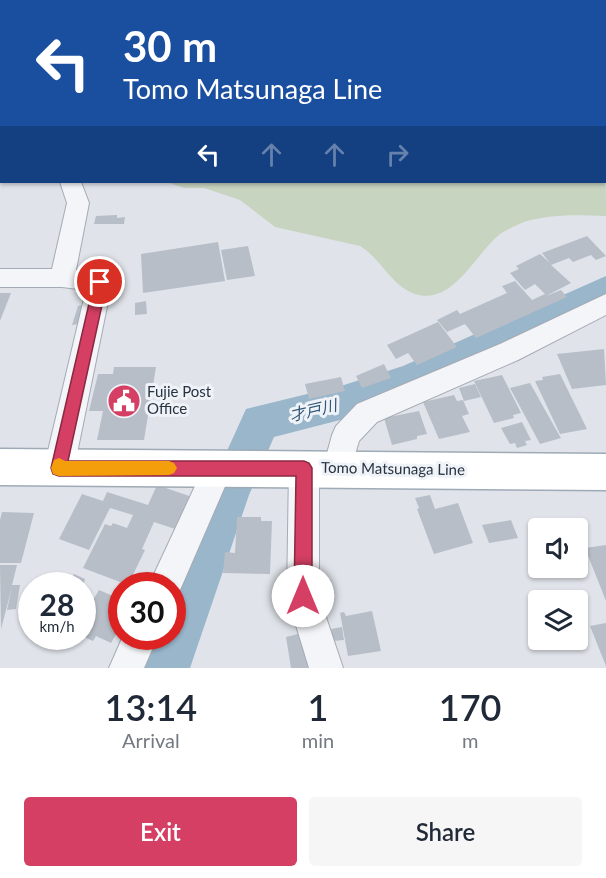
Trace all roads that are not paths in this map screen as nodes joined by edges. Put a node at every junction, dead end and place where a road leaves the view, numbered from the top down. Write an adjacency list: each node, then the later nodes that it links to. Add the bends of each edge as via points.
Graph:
1 (70, 183): 3 (street, via 78,203)
2 (0, 278): 3 (street)
3 (63, 278): 6 (street, via 100,282)
4 (606, 304): 8 (street, via 509,352 367,413)
5 (0, 467): 6 (main road, Tomo Matsunaga Line)
6 (59, 468): 7 (main road, Tomo Matsunaga Line)
7 (234, 468): 8 (main road, Tomo Matsunaga Line); 10 (street)
8 (321, 468): 9 (main road, Tomo Matsunaga Line); 13 (street, via 303,596)
9 (606, 472)
10 (173, 572)
11 (134, 650): 12 (street)
12 (126, 668)
13 (326, 668)

